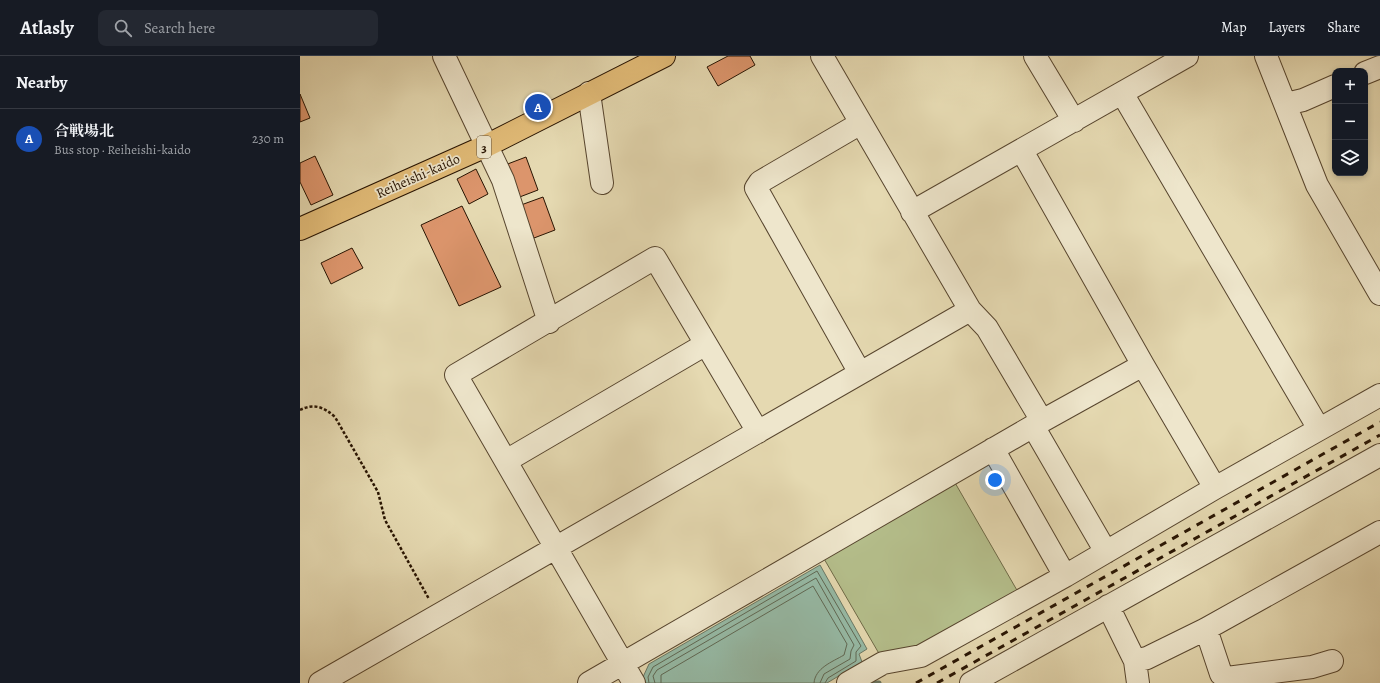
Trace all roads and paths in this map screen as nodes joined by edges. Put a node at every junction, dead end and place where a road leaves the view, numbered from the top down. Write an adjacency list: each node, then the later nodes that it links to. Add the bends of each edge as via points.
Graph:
1 (444, 56): 15 (street)
2 (664, 56): 10 (main road, Reiheishi-kaido / 3)
3 (822, 56): 14 (street)
4 (1035, 56): 13 (street)
5 (1187, 56): 11 (street)
6 (1266, 56): 12 (street)
7 (1380, 67): 8 (street)
8 (1368, 72)
9 (1332, 87): 12 (street, via 1303,100)
10 (590, 93): 15 (main road, Reiheishi-kaido / 3); 17 (street)
11 (1122, 93): 13 (street); 29 (street)
12 (1286, 104): 20 (street, via 1317,185)
13 (1074, 121): 16 (street)
14 (861, 123): 18 (street); 25 (street, via 760,182 756,188)
15 (486, 146): 19 (main road, Reiheishi-kaido / 3); 22 (street, via 503,180)
16 (1022, 151): 18 (street); 24 (street)
17 (602, 183)
18 (912, 212): 21 (street)
19 (300, 229)
20 (1380, 294)
21 (970, 310): 25 (street); 28 (street, via 987,328)
22 (549, 322): 23 (street, via 655,258); 33 (street, via 456,375)
23 (706, 344): 30 (street); 33 (street)
24 (1143, 365): 28 (street); 34 (street)
25 (860, 373): 30 (street)
26 (1380, 395): 29 (street)
27 (300, 410): 40 (path, via 318,406 335,417 378,492 385,520)
28 (1037, 424): 31 (street); 37 (street)
29 (1319, 429): 34 (street)
30 (758, 432): 36 (street)
31 (993, 450): 38 (street); 43 (street)
32 (1380, 455): 39 (street)
33 (506, 461): 36 (street)
34 (1215, 488): 37 (street)
35 (1380, 532): 41 (street)
36 (556, 548): 40 (street); 43 (street)
37 (1106, 552): 38 (street)
38 (1065, 576): 48 (street, via 921,656 883,663)
39 (1108, 606): 42 (street); 49 (street)
40 (438, 615): 45 (street)
41 (1206, 629): 42 (street, via 1147,658); 44 (street, via 1221,674 1227,678)
42 (1135, 661): 50 (street)
43 (623, 664): 46 (street); 47 (street)
44 (1320, 670)
45 (320, 683)
46 (589, 683)
47 (634, 683)
48 (848, 683)
49 (971, 683)
50 (1138, 683)

